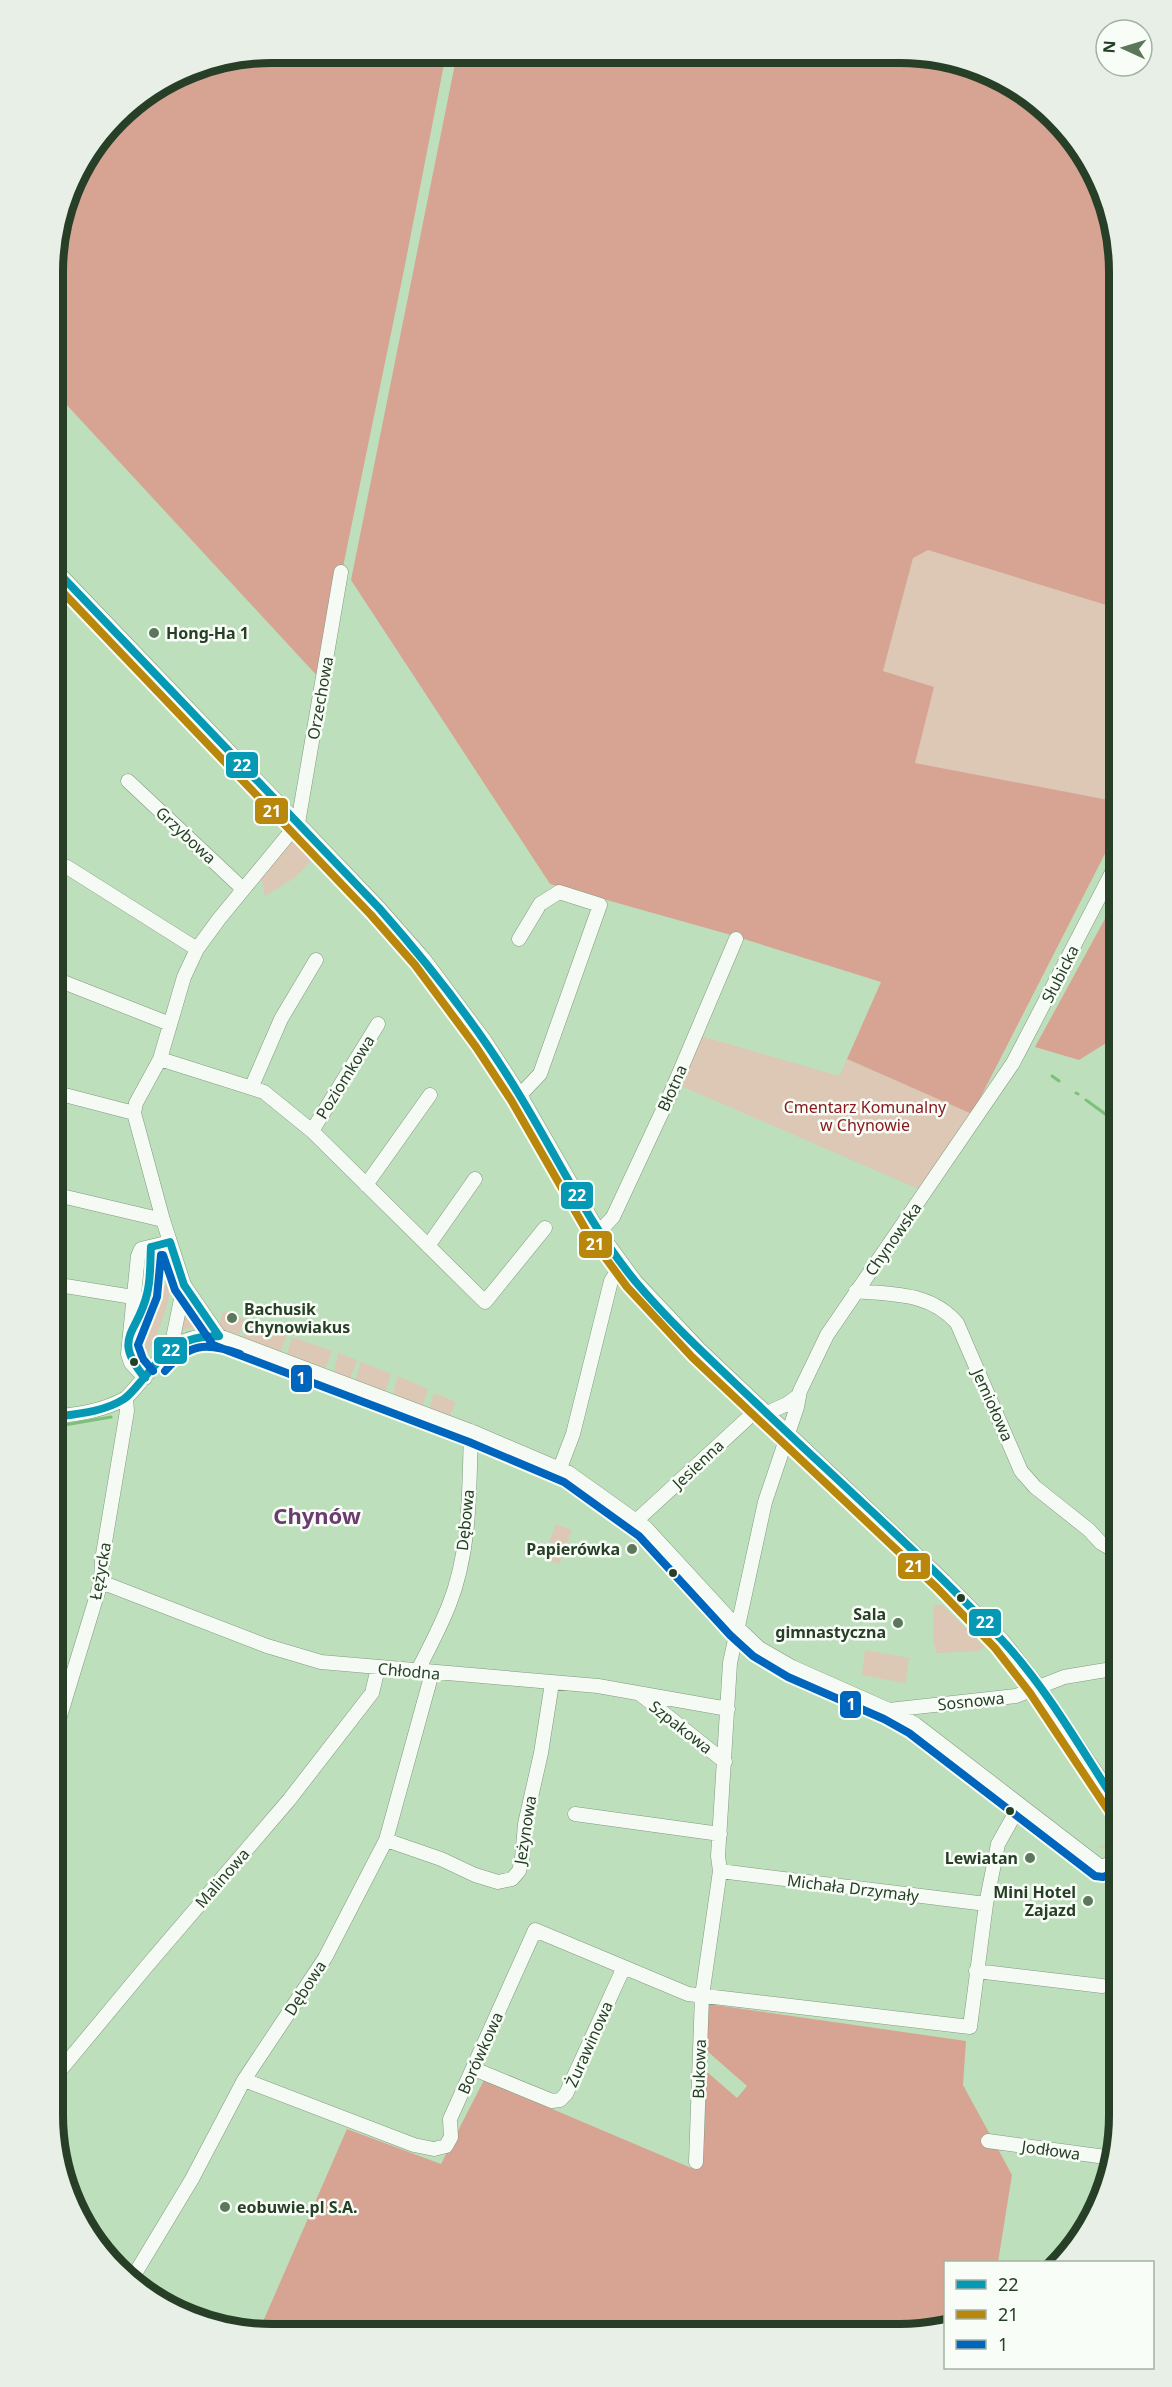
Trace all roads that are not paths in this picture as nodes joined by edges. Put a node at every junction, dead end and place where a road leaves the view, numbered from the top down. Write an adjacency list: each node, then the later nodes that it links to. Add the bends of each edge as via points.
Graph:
1 (341, 572): 4 (street, Orzechowa)
2 (63, 577): 4 (street)
3 (128, 781): 7 (street, Grzybowa)
4 (298, 823): 7 (street); 20 (street, via 423,958)
5 (67, 867): 10 (street)
6 (1109, 878): 17 (street, Słubicka)
7 (243, 890): 10 (street)
8 (519, 939): 20 (street, via 540,904 559,892 600,905 540,1074)
9 (736, 939): 28 (street, Błotna, via 613,1217)
10 (197, 949): 13 (street)
11 (316, 960): 16 (street, via 281,1019)
12 (63, 982): 13 (street)
13 (170, 1024): 15 (street)
14 (378, 1024): 22 (street, Poziomkowa)
15 (160, 1059): 16 (street, Poziomkowa); 21 (street)
16 (252, 1086): 22 (street, Poziomkowa)
17 (998, 1087): 34 (street, Chynowska)
18 (63, 1095): 21 (street)
19 (430, 1095): 24 (street)
20 (520, 1095): 28 (street)
21 (134, 1113): 26 (street)
22 (312, 1131): 24 (street, Poziomkowa)
23 (475, 1179): 30 (street)
24 (366, 1185): 30 (street, Poziomkowa)
25 (63, 1196): 26 (street)
26 (163, 1220): 29 (street)
27 (545, 1228): 30 (street, Poziomkowa, via 485,1302)
28 (599, 1232): 31 (street)
29 (170, 1242): 32 (street); 35 (street, via 141,1249)
30 (428, 1246)
31 (621, 1264): 41 (street, via 668,1318); 45 (street, via 611,1281 573,1434)
32 (184, 1285): 36 (street); 37 (street)
33 (63, 1286): 35 (street)
34 (856, 1291): 39 (street, Chynowska, via 827,1335); 47 (street, Jemiołowa, via 918,1298 947,1311 957,1323 1021,1471)
35 (133, 1297): 38 (street, via 128,1354)
36 (219, 1336): 37 (street, via 192,1336); 43 (street)
37 (171, 1348): 38 (street)
38 (145, 1378): 40 (street)
39 (798, 1396): 41 (street, via 787,1404); 44 (street, Chynowska)
40 (126, 1398): 42 (street, via 88,1413); 48 (street, Łężycka)
41 (764, 1410): 44 (street); 46 (street, Jesienna)
42 (63, 1416)
43 (471, 1431): 45 (street); 52 (street, Dębowa, via 466,1532 455,1583)
44 (788, 1433): 49 (street, Bukowa, via 765,1502); 55 (street, via 980,1615)
45 (560, 1468): 46 (street)
46 (636, 1521): 49 (street)
47 (1109, 1547)
48 (101, 1582): 50 (street, Chłodna, via 293,1655 330,1664); 57 (street, Łężycka)
49 (738, 1628): 58 (street, Bukowa, via 730,1663); 59 (street, via 775,1658)
50 (378, 1668): 52 (street, Chłodna); 75 (street, Malinowa, via 372,1693 289,1800)
51 (1109, 1669): 55 (street, Sosnowa, via 1064,1677)
52 (417, 1672): 53 (street, Chłodna)
53 (432, 1673): 54 (street, Chłodna); 65 (street, Dębowa)
54 (552, 1683): 56 (street, Chłodna); 65 (street, Jeżynowa, via 522,1859 512,1879 498,1882 475,1875)
55 (1039, 1687): 59 (street, Sosnowa, via 1016,1696); 61 (street)
56 (637, 1692): 58 (street, Chłodna); 60 (street, Szpakowa)
57 (63, 1706)
58 (728, 1709): 60 (street, Bukowa)
59 (889, 1710): 62 (street, via 931,1736)
60 (725, 1762): 64 (street, Bukowa)
61 (1109, 1793)
62 (1020, 1805): 67 (street); 70 (street, via 998,1844)
63 (574, 1814): 64 (street)
64 (720, 1834): 68 (street, Bukowa)
65 (386, 1840): 77 (street, Dębowa, via 325,1958)
66 (1109, 1864): 67 (street)
67 (1101, 1867): 69 (street)
68 (720, 1871): 70 (street, Michała Drzymały); 74 (street, Bukowa)
69 (1109, 1873)
70 (986, 1904): 72 (street)
71 (624, 1967): 74 (street, Borówkowa, via 688,1994); 76 (street, Żurawinowa, via 560,2100 552,2101); 76 (street, Borówkowa, via 535,1930)
72 (976, 1971): 73 (street); 74 (street, Borówkowa, via 970,2027)
73 (1102, 1986)
74 (702, 1996): 80 (street, Bukowa)
75 (63, 2066)
76 (474, 2069): 77 (street, Borówkowa, via 450,2120 451,2137 446,2146 434,2149 414,2145)
77 (244, 2080): 81 (street, Dębowa, via 193,2178)
78 (988, 2141): 79 (street, Jodłowa)
79 (1105, 2157)
80 (696, 2162)
81 (136, 2273)

